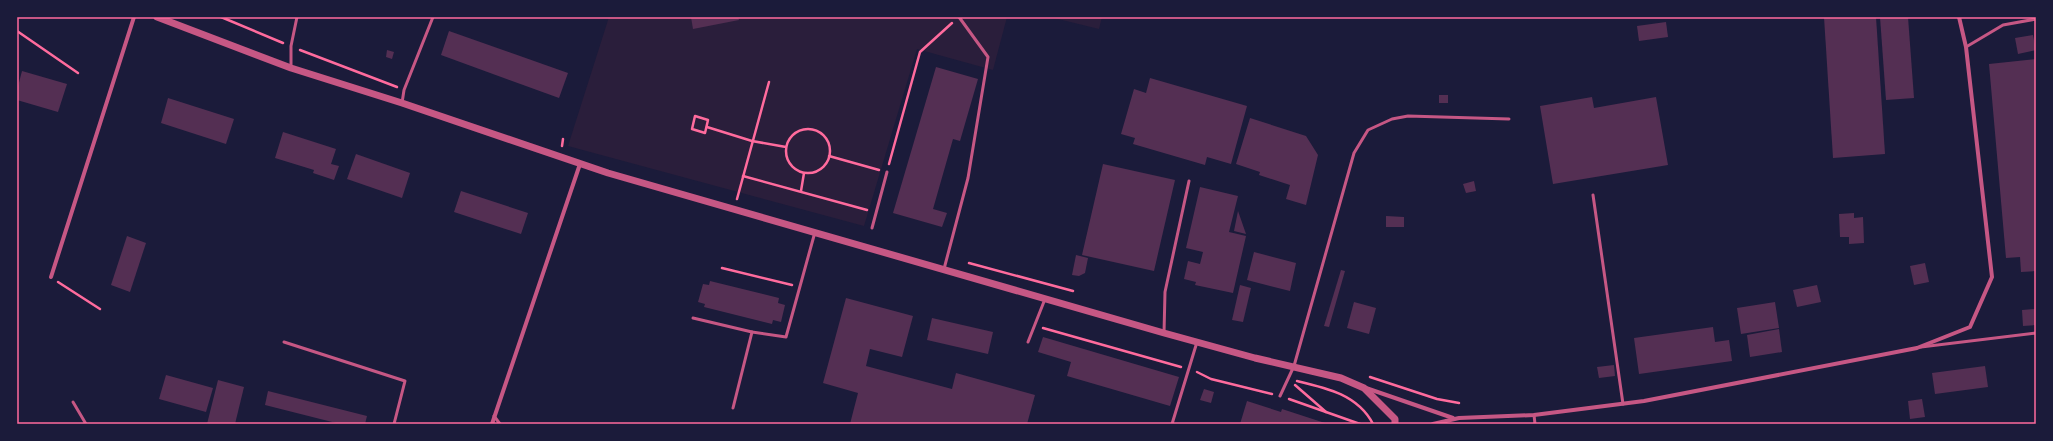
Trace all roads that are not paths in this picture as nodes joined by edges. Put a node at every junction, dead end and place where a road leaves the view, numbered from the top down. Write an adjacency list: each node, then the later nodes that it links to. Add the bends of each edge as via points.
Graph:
1 (134, 17): 19 (street)
2 (157, 17): 9 (street)
3 (297, 17): 9 (lane, via 291,46)
4 (433, 17): 10 (lane, via 404,90)
5 (960, 17): 18 (lane, via 988,58 968,178)
6 (1958, 17): 8 (street)
7 (2036, 19): 8 (lane, via 2003,25)
8 (1966, 47): 28 (street, via 1992,277 1970,326)
9 (291, 68): 10 (street)
10 (402, 103): 12 (street)
11 (1510, 119): 29 (lane, via 1408,116 1392,119 1368,130 1354,153)
12 (580, 164): 17 (street); 36 (street)
13 (887, 172): 16 (lane)
14 (1189, 181): 23 (lane, via 1165,292)
15 (1593, 195): 33 (lane)
16 (872, 228)
17 (816, 232): 18 (street); 22 (lane, via 786,337)
18 (944, 270): 20 (street)
19 (51, 277)
20 (1045, 299): 23 (street); 26 (lane)
21 (693, 318): 22 (lane)
22 (752, 332): 34 (lane)
23 (1164, 333): 27 (street)
24 (2036, 333): 28 (lane)
25 (284, 342): 39 (lane, via 405,381)
26 (1028, 342)
27 (1197, 342): 29 (street); 42 (lane)
28 (1917, 348): 33 (street)
29 (1294, 366): 30 (street, via 1341,378); 31 (lane)
30 (1364, 388): 37 (street); 43 (street, via 1395,419)
31 (1280, 396)
32 (73, 402): 38 (lane)
33 (1623, 404): 35 (street)
34 (733, 408)
35 (1534, 415): 37 (street); 45 (lane)
36 (494, 416): 40 (street); 41 (lane)
37 (1454, 419): 44 (street)
38 (86, 424)
39 (394, 424)
40 (492, 424)
41 (500, 424)
42 (1172, 424)
43 (1395, 424)
44 (1433, 424)
45 (1535, 424)

